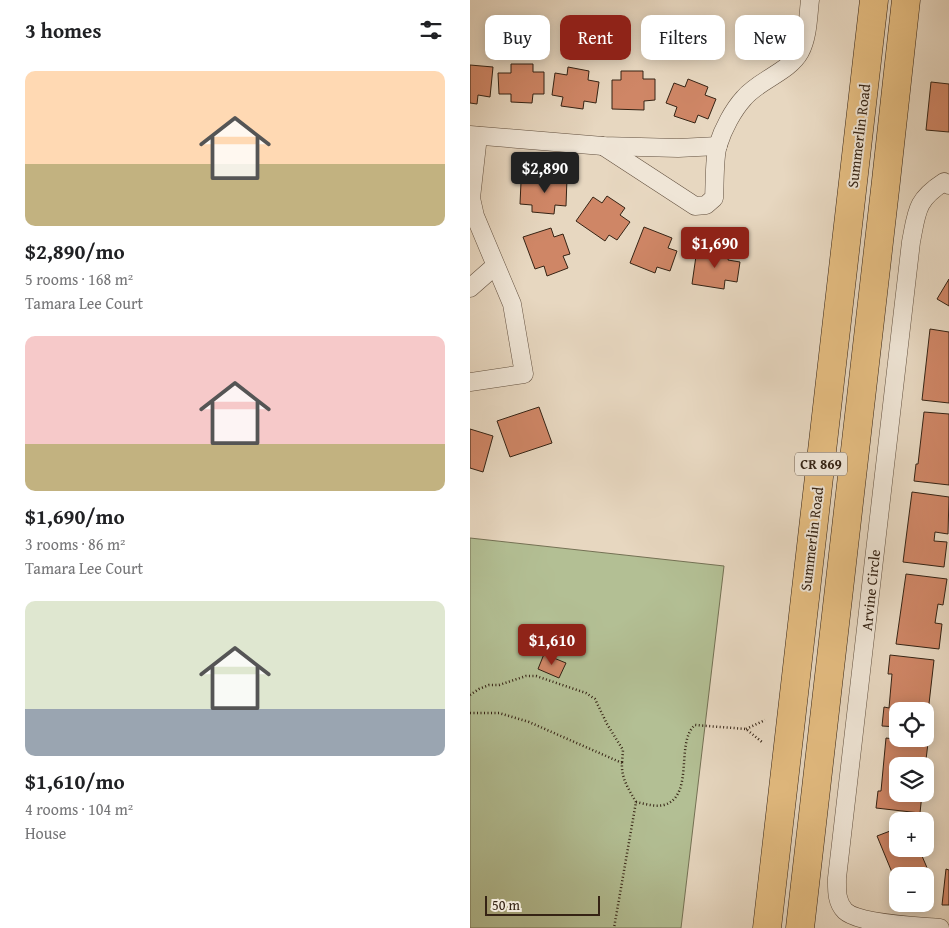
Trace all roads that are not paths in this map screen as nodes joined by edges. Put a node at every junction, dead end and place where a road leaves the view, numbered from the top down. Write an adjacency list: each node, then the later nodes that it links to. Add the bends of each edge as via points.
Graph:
1 (810, 0): 6 (street, via 800,53 788,66 758,84 744,98)
2 (874, 0): 11 (main road, Summerlin Road / CR 869)
3 (906, 0): 12 (main road, Summerlin Road / CR 869)
4 (474, 136): 5 (street); 8 (street, via 471,198)
5 (603, 146): 6 (street); 6 (street, via 695,206 706,205 714,198)
6 (718, 146)
7 (947, 183): 13 (street, Arvine Circle, via 929,192 918,206 910,250 836,878 837,896 845,911 861,919)
8 (495, 266): 9 (street); 10 (street, via 512,304 524,374)
9 (470, 288)
10 (470, 382)
11 (767, 928)
12 (800, 928)
13 (940, 928)

